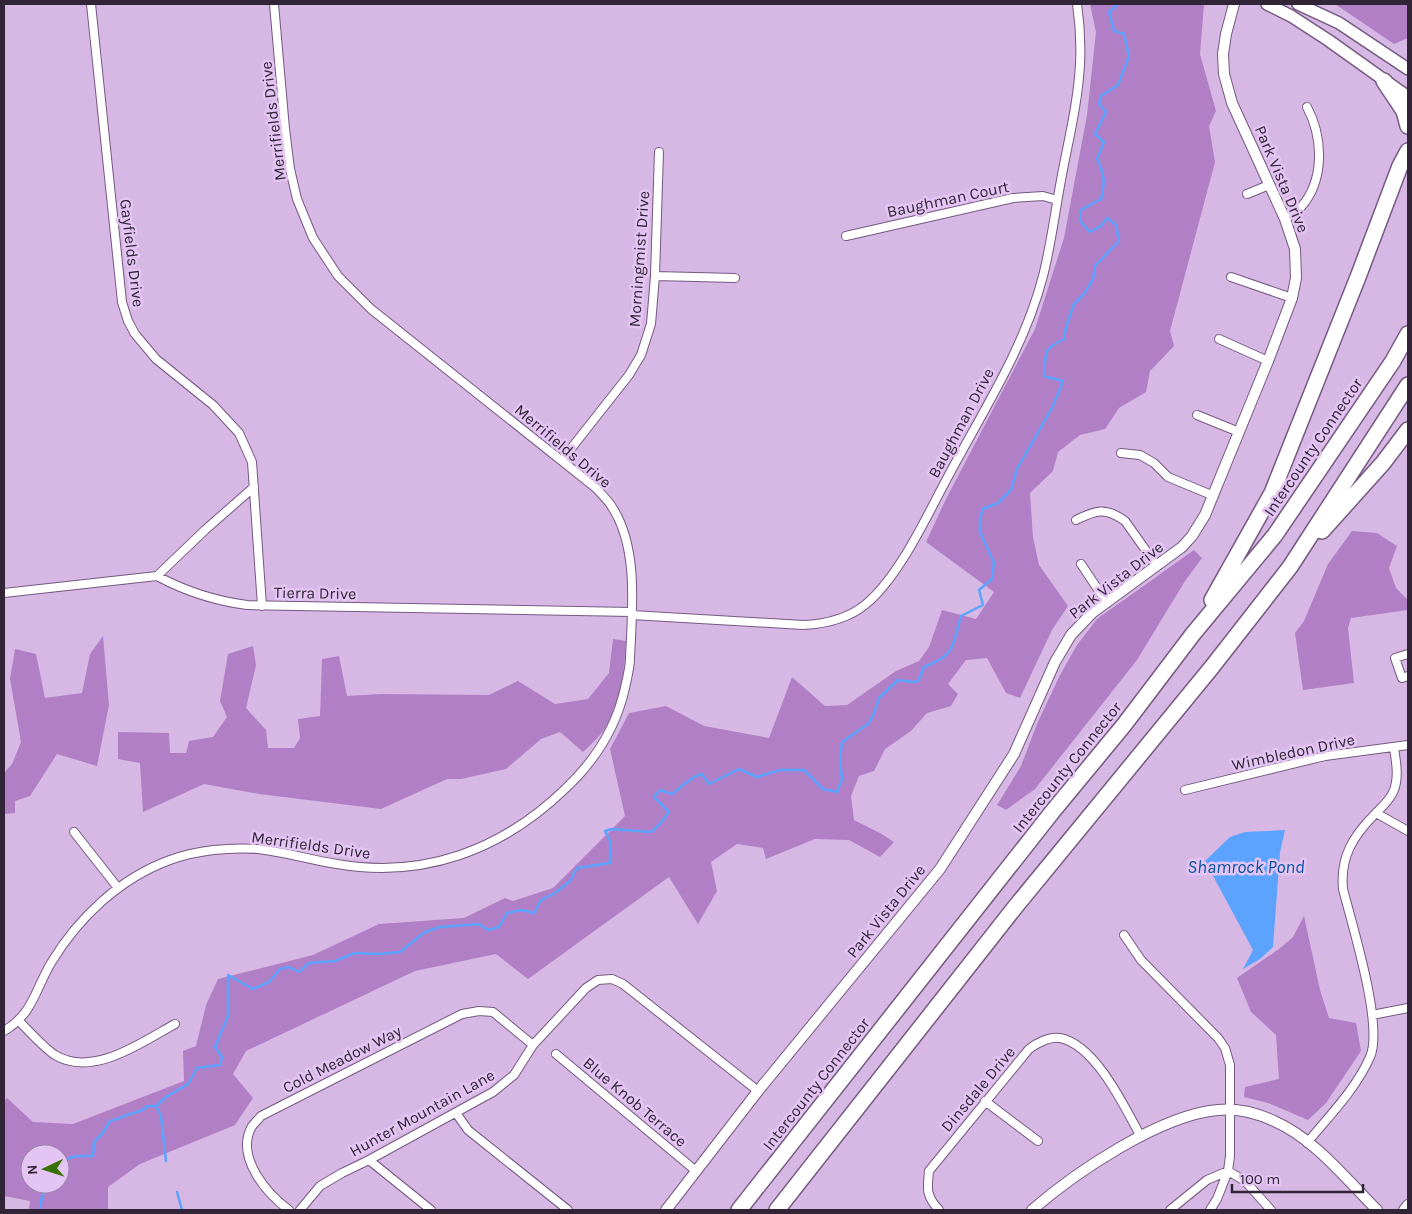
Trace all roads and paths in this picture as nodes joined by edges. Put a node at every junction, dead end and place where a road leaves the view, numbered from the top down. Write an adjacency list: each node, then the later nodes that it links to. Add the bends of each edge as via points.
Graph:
1 (91, 4): 34 (street, Gayfields Drive, via 122,302 128,321 156,359 213,405 239,433 252,462)
2 (274, 4): 33 (street, Merrifields Drive, via 290,170 297,199 313,238 338,276 371,309)
3 (1077, 4): 18 (street, Baughman Drive, via 1080,64)
4 (1234, 4): 16 (street, Park Vista Drive, via 1223,54 1224,74 1232,103)
5 (1267, 4): 8 (main road, via 1328,40)
6 (1298, 4): 7 (main road, via 1339,23)
7 (1408, 69)
8 (1384, 81): 9 (main road); 11 (highway, via 1404,111)
9 (1408, 97)
10 (1307, 107): 19 (street, via 1314,120 1320,151 1318,169 1301,207)
11 (1408, 126)
12 (1408, 138): 15 (highway)
13 (1408, 151): 15 (highway)
14 (659, 152): 21 (street, Morningmist Drive)
15 (1400, 166): 45 (highway, via 1272,493)
16 (1269, 185): 17 (street); 19 (street, Park Vista Drive)
17 (1247, 194)
18 (1058, 200): 20 (street, Baughman Court, via 1043,196 1013,198); 44 (street, Baughman Drive, via 1043,276 1017,348 916,536 879,592 856,612 817,624)
19 (1285, 219): 24 (street, Park Vista Drive, via 1295,249 1296,278)
20 (846, 236)
21 (654, 276): 23 (street); 33 (street, Morningmist Drive, via 651,324 641,355)
22 (1231, 277): 24 (street)
23 (736, 278)
24 (1292, 298): 27 (street, Park Vista Drive)
25 (1408, 334): 45 (highway, Intercounty Connector, via 1275,535)
26 (1219, 339): 27 (street)
27 (1268, 361): 31 (street, Park Vista Drive)
28 (1408, 385): 39 (highway)
29 (1197, 415): 31 (street)
30 (1408, 430): 39 (highway, via 1383,463)
31 (1239, 432): 35 (street, Park Vista Drive)
32 (1121, 453): 35 (street, via 1140,455 1168,477)
33 (562, 460): 44 (street, Merrifields Drive, via 596,488 612,507 622,527 631,561)
34 (254, 487): 40 (street); 43 (street, Gayfields Drive)
35 (1214, 496): 38 (street, Park Vista Drive, via 1192,536)
36 (1076, 520): 38 (street, via 1103,510 1118,516)
37 (1081, 564): 42 (street)
38 (1157, 566): 42 (street, Park Vista Drive)
39 (1290, 567): 80 (highway, via 1016,906)
40 (157, 576): 41 (street); 43 (street, Tierra Drive, via 211,598)
41 (4, 592)
42 (1107, 603): 63 (street, Park Vista Drive, via 1071,635 1055,662 1014,754 940,869)
43 (262, 606): 44 (street, Tierra Drive)
44 (632, 613): 54 (street, Merrifields Drive, via 630,666 621,706 607,737 575,780 518,829 479,849 440,861 400,867 370,868 259,849 189,854 140,873)
45 (1193, 634): 79 (highway, Intercounty Connector)
46 (1408, 654): 47 (street, via 1396,658 1402,678)
47 (1408, 676)
48 (1408, 746): 49 (street, Wimbledon Drive)
49 (1394, 748): 50 (street, Wimbledon Drive, via 1325,756); 51 (street, via 1397,777 1394,791)
50 (1185, 790)
51 (1376, 813): 52 (street); 57 (street, via 1356,834 1346,855 1342,875)
52 (1408, 831)
53 (74, 832): 54 (street)
54 (118, 888): 58 (street, Merrifields Drive, via 93,909 67,940)
55 (1124, 934): 65 (street, via 1141,960 1225,1048 1230,1065)
56 (1408, 1008): 57 (street)
57 (1372, 1015): 69 (street, via 1371,1056 1358,1081)
58 (19, 1021): 59 (street, via 55,1055 80,1063 96,1062 119,1054); 60 (street, Merrifields Drive)
59 (175, 1024)
60 (4, 1031)
61 (533, 1046): 63 (street, Hunter Mountain Lane, via 586,988 598,980 612,979 624,984); 66 (street, Hunter Mountain Lane, via 505,1083); 74 (street, Cold Meadow Way, via 493,1012 462,1014 261,1116 251,1128 247,1140 248,1156 260,1181 274,1199)
62 (556, 1054): 71 (street, Blue Knob Terrace)
63 (758, 1091): 71 (street, Park Vista Drive)
64 (985, 1101): 67 (street, Dinsdale Drive, via 1028,1049 1058,1038 1080,1048 1106,1074); 68 (street); 81 (street, Dinsdale Drive, via 928,1171 927,1188)
65 (1229, 1110): 67 (street, via 1198,1113); 69 (street, via 1248,1112 1274,1121); 72 (street)
66 (456, 1113): 70 (street, Hunter Mountain Lane); 77 (street, via 468,1130)
67 (1141, 1137): 82 (street, via 1092,1164)
68 (1038, 1141)
69 (1307, 1142): 86 (street)
70 (369, 1160): 75 (street, Hunter Mountain Lane, via 320,1186); 76 (street)
71 (696, 1171): 78 (street, Park Vista Drive)
72 (1228, 1171): 83 (street, via 1207,1180); 84 (street); 85 (street, via 1245,1181)
73 (1408, 1205): 87 (street)
74 (289, 1210)
75 (300, 1210)
76 (431, 1210)
77 (568, 1210)
78 (666, 1210)
79 (738, 1210)
80 (777, 1210)
81 (938, 1210)
82 (1032, 1210)
83 (1170, 1210)
84 (1210, 1210)
85 (1271, 1210)
86 (1377, 1210)
87 (1404, 1210)

